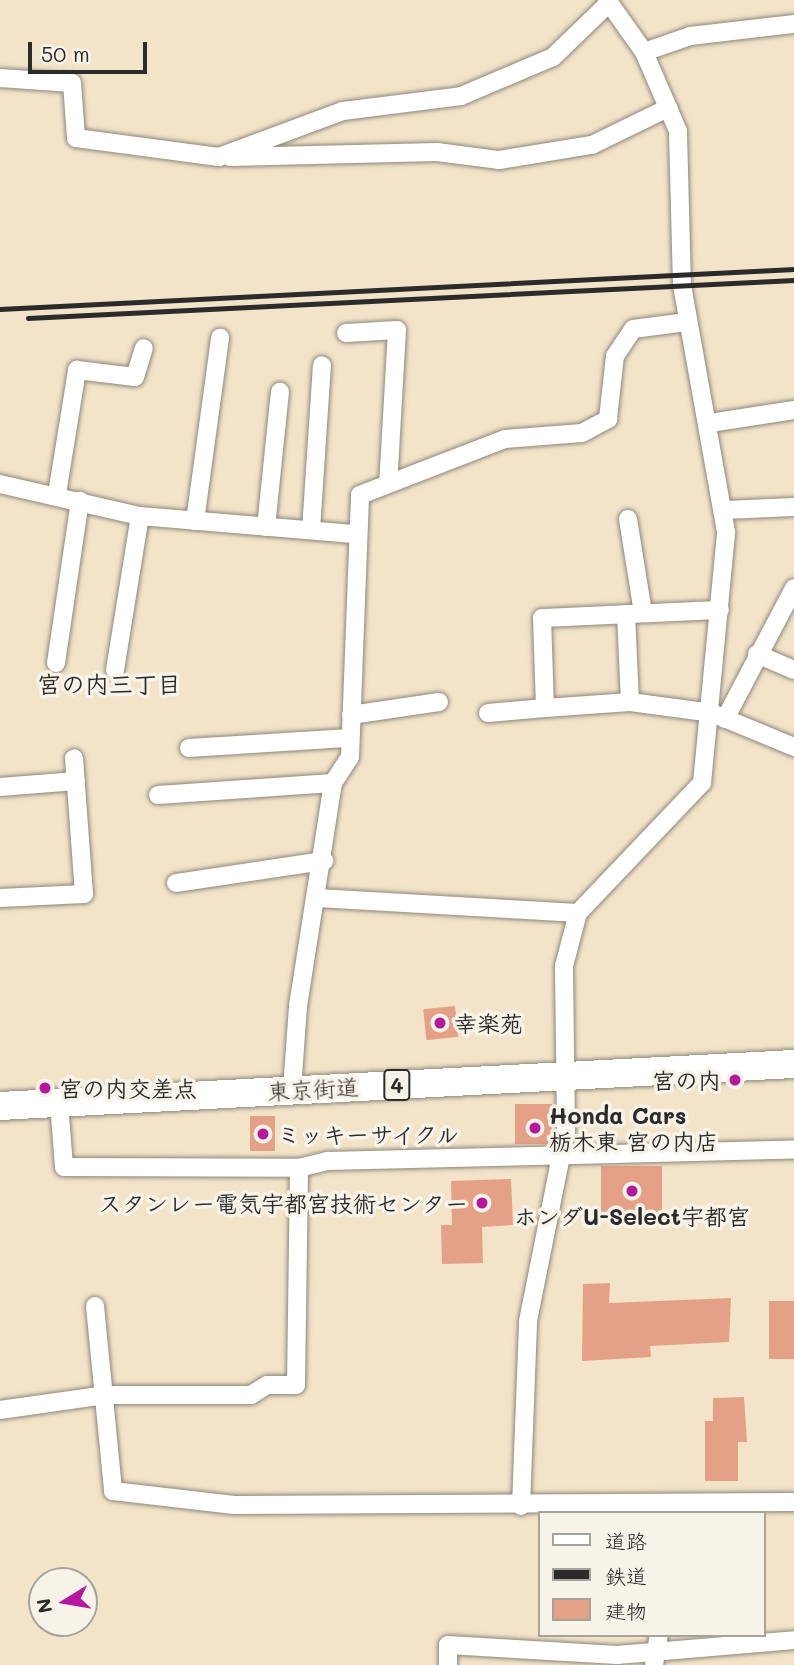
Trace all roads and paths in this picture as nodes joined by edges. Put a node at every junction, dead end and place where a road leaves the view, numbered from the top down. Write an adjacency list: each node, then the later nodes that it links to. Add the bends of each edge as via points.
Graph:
1 (608, 2): 3 (street); 6 (street, via 553,57 461,96 343,111)
2 (794, 24): 3 (street, via 690,36)
3 (644, 52): 5 (street)
4 (0, 78): 6 (street, via 72,83 76,138)
5 (668, 108): 6 (street, via 593,145 499,160 437,152); 7 (street, via 678,131)
6 (219, 157)
7 (687, 322): 14 (street); 16 (street, via 633,329 615,356 608,419 582,433 505,439)
8 (346, 332): 16 (street, via 397,330)
9 (220, 338): 23 (street)
10 (144, 348): 17 (street, via 135,377 77,370)
11 (323, 365): 25 (street)
12 (280, 393): 24 (street)
13 (794, 410): 14 (street)
14 (710, 423): 20 (street)
15 (0, 484): 17 (street)
16 (388, 484): 26 (street, via 360,495)
17 (57, 495): 18 (street)
18 (80, 501): 21 (street); 31 (street)
19 (794, 507): 20 (street)
20 (725, 510): 28 (street)
21 (140, 516): 23 (street); 32 (street)
22 (628, 519): 29 (street)
23 (195, 521): 24 (street)
24 (265, 527): 25 (street)
25 (311, 530): 26 (street)
26 (356, 534): 38 (street)
27 (794, 589): 30 (street)
28 (720, 610): 29 (street); 39 (street)
29 (634, 614): 35 (street); 36 (street, via 542,618)
30 (757, 654): 33 (street); 39 (street)
31 (55, 663)
32 (115, 670)
33 (794, 670)
34 (439, 702): 38 (street)
35 (630, 702): 36 (street); 39 (street)
36 (545, 708): 37 (street)
37 (488, 713)
38 (351, 715): 40 (street)
39 (719, 716): 41 (street); 52 (street, via 702,783)
40 (350, 738): 42 (street); 45 (street, via 350,757)
41 (794, 747)
42 (188, 748)
43 (74, 758): 44 (street)
44 (76, 781): 46 (street); 50 (street, via 84,894)
45 (333, 783): 47 (street); 48 (street)
46 (0, 787)
47 (158, 795)
48 (324, 861): 49 (street); 51 (street)
49 (176, 883)
50 (0, 898)
51 (318, 898): 52 (street); 55 (street, via 298,1006)
52 (578, 913): 54 (street, via 565,966)
53 (794, 1064): 54 (highway, 東京街道 / 4)
54 (567, 1077): 55 (highway, 東京街道 / 4); 59 (street)
55 (292, 1090): 56 (highway, 東京街道 / 4)
56 (59, 1104): 57 (highway, 東京街道 / 4); 60 (street, via 64,1167)
57 (0, 1106)
58 (794, 1150): 59 (street)
59 (561, 1156): 60 (street, via 328,1161); 65 (street, via 528,1321)
60 (299, 1168): 62 (street, via 296,1385 267,1385 251,1395)
61 (95, 1306): 62 (street)
62 (105, 1395): 63 (street); 65 (street, via 113,1491 234,1505 349,1500)
63 (0, 1410)
64 (794, 1502): 66 (street)
65 (521, 1506): 66 (street)
66 (697, 1508)
67 (794, 1640): 68 (street)
68 (656, 1651): 69 (street, via 448,1645)
69 (448, 1665)

